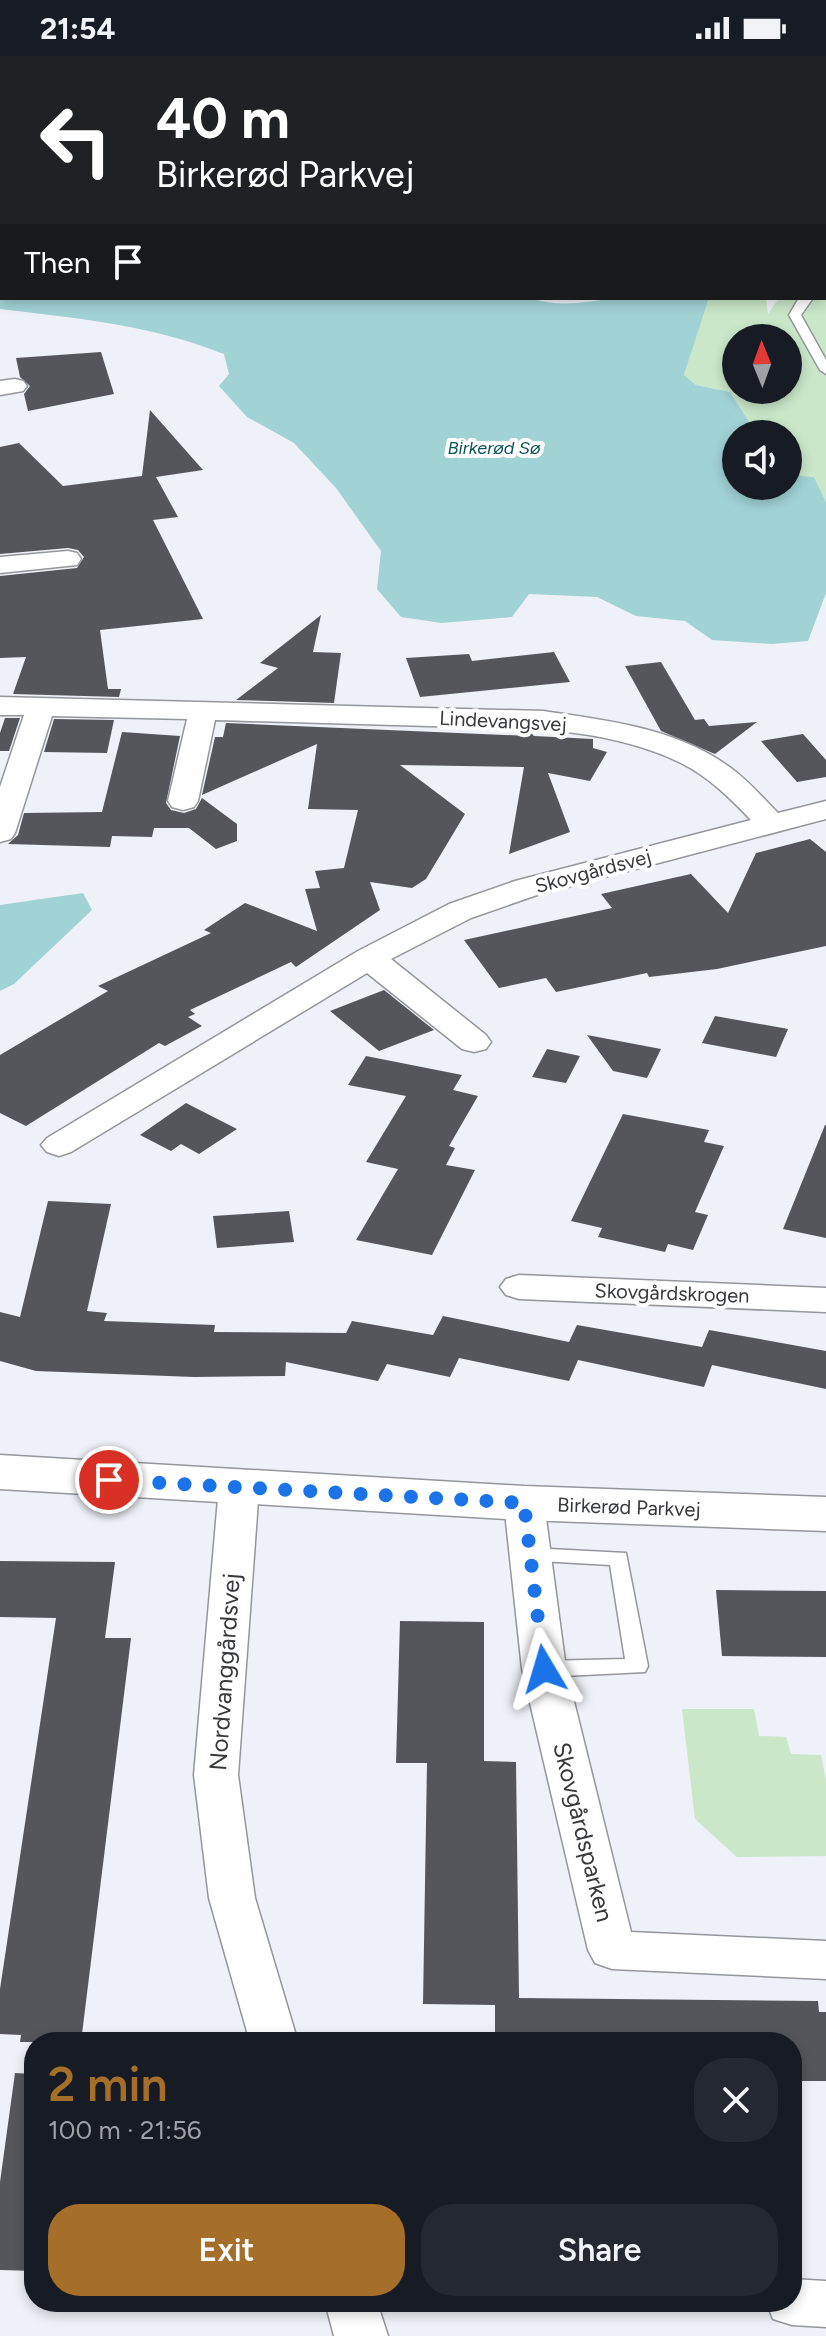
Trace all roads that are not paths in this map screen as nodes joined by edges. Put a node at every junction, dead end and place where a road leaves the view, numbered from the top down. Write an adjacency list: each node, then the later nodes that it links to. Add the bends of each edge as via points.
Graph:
1 (804, 300): 2 (lane, via 795,315)
2 (826, 370)
3 (68, 559): 4 (street)
4 (0, 565)
5 (0, 706): 6 (street, Lindevangsvej)
6 (41, 707): 7 (street, Lindevangsvej); 11 (street)
7 (203, 711): 8 (street); 10 (street, Lindevangsvej, via 543,720 597,728 681,752 712,767)
8 (183, 801)
9 (826, 810): 10 (street, Skovgårdsvej)
10 (772, 824): 12 (street, Skovgårdsvej, via 526,888 460,911)
11 (0, 833)
12 (369, 958): 13 (street); 14 (street, Skovgårdsvej)
13 (474, 1042)
14 (59, 1145)
15 (519, 1287): 16 (street, Skovgårdskrogen)
16 (826, 1300)
17 (0, 1472): 18 (street, Birkerød Parkvej)
18 (239, 1487): 19 (street, Birkerød Parkvej); 24 (street, Nordvanggårdsvej, via 216,1775 232,1898)
19 (524, 1503): 20 (street, Birkerød Parkvej); 21 (street, Skovgårdsparken)
20 (826, 1514)
21 (530, 1555): 22 (street, Skovgårdsparken); 22 (lane, via 619,1558 637,1666)
22 (544, 1669): 23 (street, Skovgårdsparken, via 612,1950)
23 (826, 1960)
24 (271, 2032)
25 (802, 2303): 26 (street)
26 (826, 2304)
27 (354, 2312): 28 (street)
28 (361, 2336)

